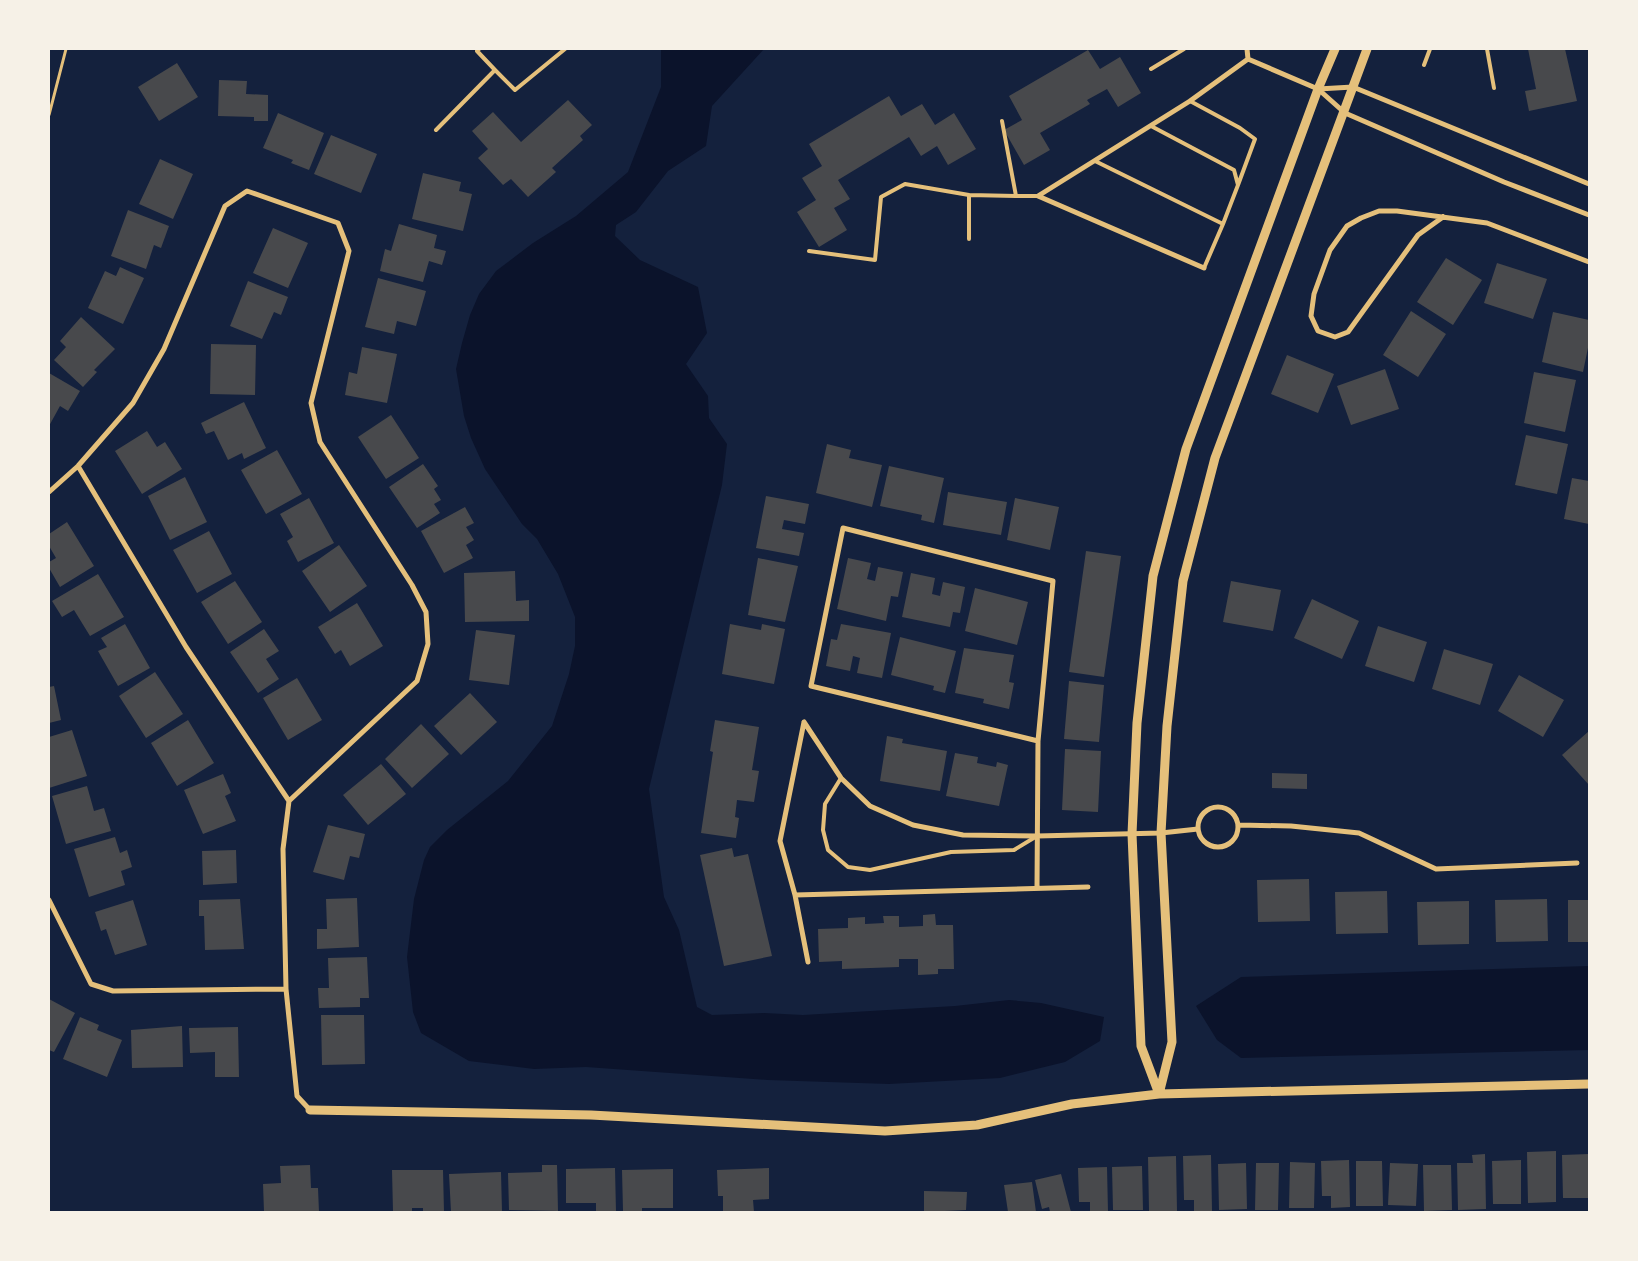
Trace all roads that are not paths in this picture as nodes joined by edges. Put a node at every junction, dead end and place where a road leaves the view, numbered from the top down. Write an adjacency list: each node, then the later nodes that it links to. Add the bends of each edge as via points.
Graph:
1 (479, 49): 12 (lane, via 477,51)
2 (564, 49): 12 (lane, via 515,90)
3 (1184, 49): 11 (lane)
4 (1247, 49): 9 (street)
5 (1335, 49): 15 (street)
6 (1367, 49): 13 (street)
7 (1430, 49): 10 (lane)
8 (1487, 49): 14 (lane)
9 (1248, 59): 15 (street); 16 (street)
10 (1424, 65)
11 (1150, 69)
12 (495, 70): 20 (lane)
13 (1353, 87): 15 (street); 17 (street); 22 (street)
14 (1494, 88)
15 (1318, 89): 17 (street); 42 (street, via 1186,449 1152,576 1137,723)
16 (1190, 101): 19 (street); 23 (lane, via 1255,139)
17 (1345, 113): 27 (street); 41 (street, via 1317,180 1215,458 1183,581 1167,726)
18 (1002, 121): 25 (lane)
19 (1151, 126): 21 (street); 23 (lane, via 1234,170)
20 (436, 130)
21 (1095, 161): 26 (street); 29 (lane)
22 (1589, 184)
23 (1238, 185): 29 (lane)
24 (969, 196): 25 (lane); 30 (lane); 31 (lane, via 905,184 881,197 875,260)
25 (1016, 196): 26 (lane)
26 (1038, 196): 33 (street)
27 (1589, 215)
28 (1443, 217): 28 (street, via 1418,235 1348,332 1335,337 1318,331 1311,316 1314,294 1330,250 1347,226 1379,211 1397,210); 32 (street, via 1487,223)
29 (1223, 224): 33 (lane)
30 (969, 240)
31 (809, 251)
32 (1589, 262)
33 (1204, 268)
34 (78, 466): 35 (street); 38 (street, via 186,647); 38 (street, via 133,403 164,349 224,206 247,191 338,223 349,251 311,403 320,442 426,612 428,644 417,681)
35 (49, 492)
36 (1038, 741): 36 (street, via 1053,581 843,528 811,686); 43 (street)
37 (840, 778): 43 (street, via 870,806 913,825 963,834); 43 (lane, via 825,804 823,830 828,850 848,866 870,870 951,852 1014,850); 47 (street, via 804,722 780,841)
38 (289, 801): 50 (street, via 283,849)
39 (1239, 825): 40 (street, via 1233,812 1215,807 1204,812); 40 (street, via 1235,839 1224,847 1204,842); 44 (street, via 1359,833 1436,869)
40 (1198, 829): 41 (street)
41 (1161, 833): 42 (street); 52 (street, via 1172,1042)
42 (1132, 834): 43 (street); 52 (street, via 1142,1046)
43 (1037, 836): 46 (street)
44 (1577, 864)
45 (1088, 887): 46 (street)
46 (1037, 888): 47 (street)
47 (795, 895): 49 (street)
48 (49, 900): 50 (street, via 91,984 113,991)
49 (808, 962)
50 (286, 989): 53 (street, via 297,1096)
51 (1589, 1084): 52 (street)
52 (1159, 1094): 53 (street, via 1072,1104 977,1125 885,1131 591,1115)
53 (310, 1110)

